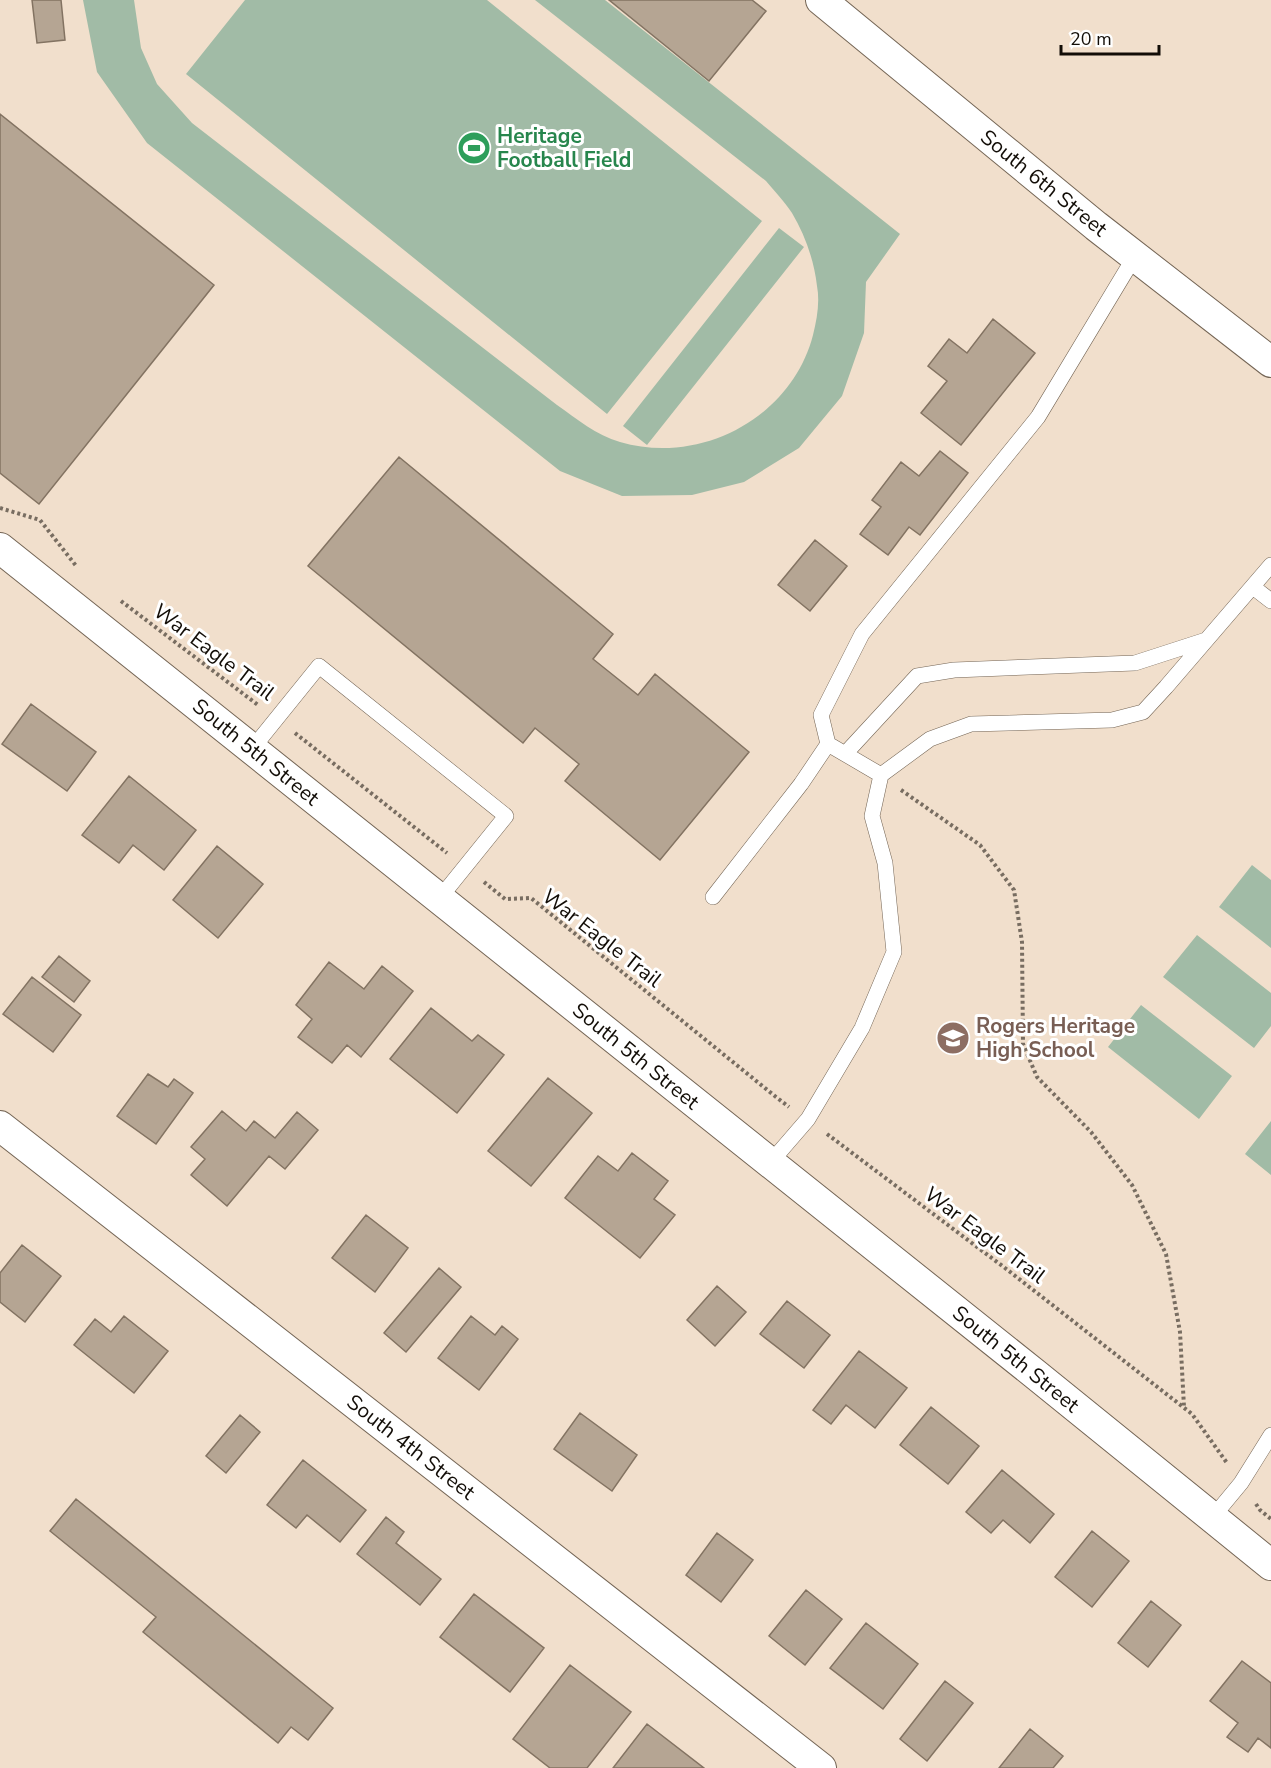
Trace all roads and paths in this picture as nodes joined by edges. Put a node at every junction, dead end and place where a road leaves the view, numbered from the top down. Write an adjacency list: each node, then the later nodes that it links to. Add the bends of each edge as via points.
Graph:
1 (821, 0): 2 (street, South 6th Street)
2 (1135, 256): 3 (street, South 6th Street); 13 (lane, via 1038,417 862,634 820,715)
3 (1271, 362)
4 (0, 508): 7 (path, via 40,520)
5 (0, 548): 14 (street, South 5th Street)
6 (1271, 565): 8 (lane)
7 (78, 568)
8 (1252, 586): 10 (lane); 11 (lane)
9 (116, 597): 12 (path, War Eagle Trail)
10 (1271, 601)
11 (1207, 639): 15 (lane, via 1136,663 954,670 917,676); 16 (lane, via 1143,712 1112,720 971,724 930,739)
12 (277, 718): 14 (lane); 17 (path, War Eagle Trail); 17 (lane, via 319,666 506,816)
13 (828, 744): 15 (lane); 18 (lane)
14 (252, 749): 19 (street, South 5th Street)
15 (845, 754): 16 (lane)
16 (881, 775): 20 (lane, via 872,816 885,863 894,952 862,1028); 23 (path, via 980,845 1014,890 1022,942 1023,1044 1037,1077 1091,1132 1132,1185 1166,1254 1180,1332)
17 (464, 867): 19 (lane); 20 (path, War Eagle Trail, via 505,899 531,898)
18 (713, 897)
19 (439, 899): 22 (street, South 5th Street)
20 (808, 1119): 22 (lane); 23 (path, War Eagle Trail)
21 (0, 1126): 29 (street, South 4th Street)
22 (770, 1163): 26 (street, South 5th Street)
23 (1184, 1407): 25 (path, War Eagle Trail)
24 (1271, 1435): 25 (lane)
25 (1241, 1483): 26 (lane); 27 (path, War Eagle Trail)
26 (1212, 1518): 28 (street, South 5th Street)
27 (1271, 1519)
28 (1271, 1565)
29 (821, 1768)

